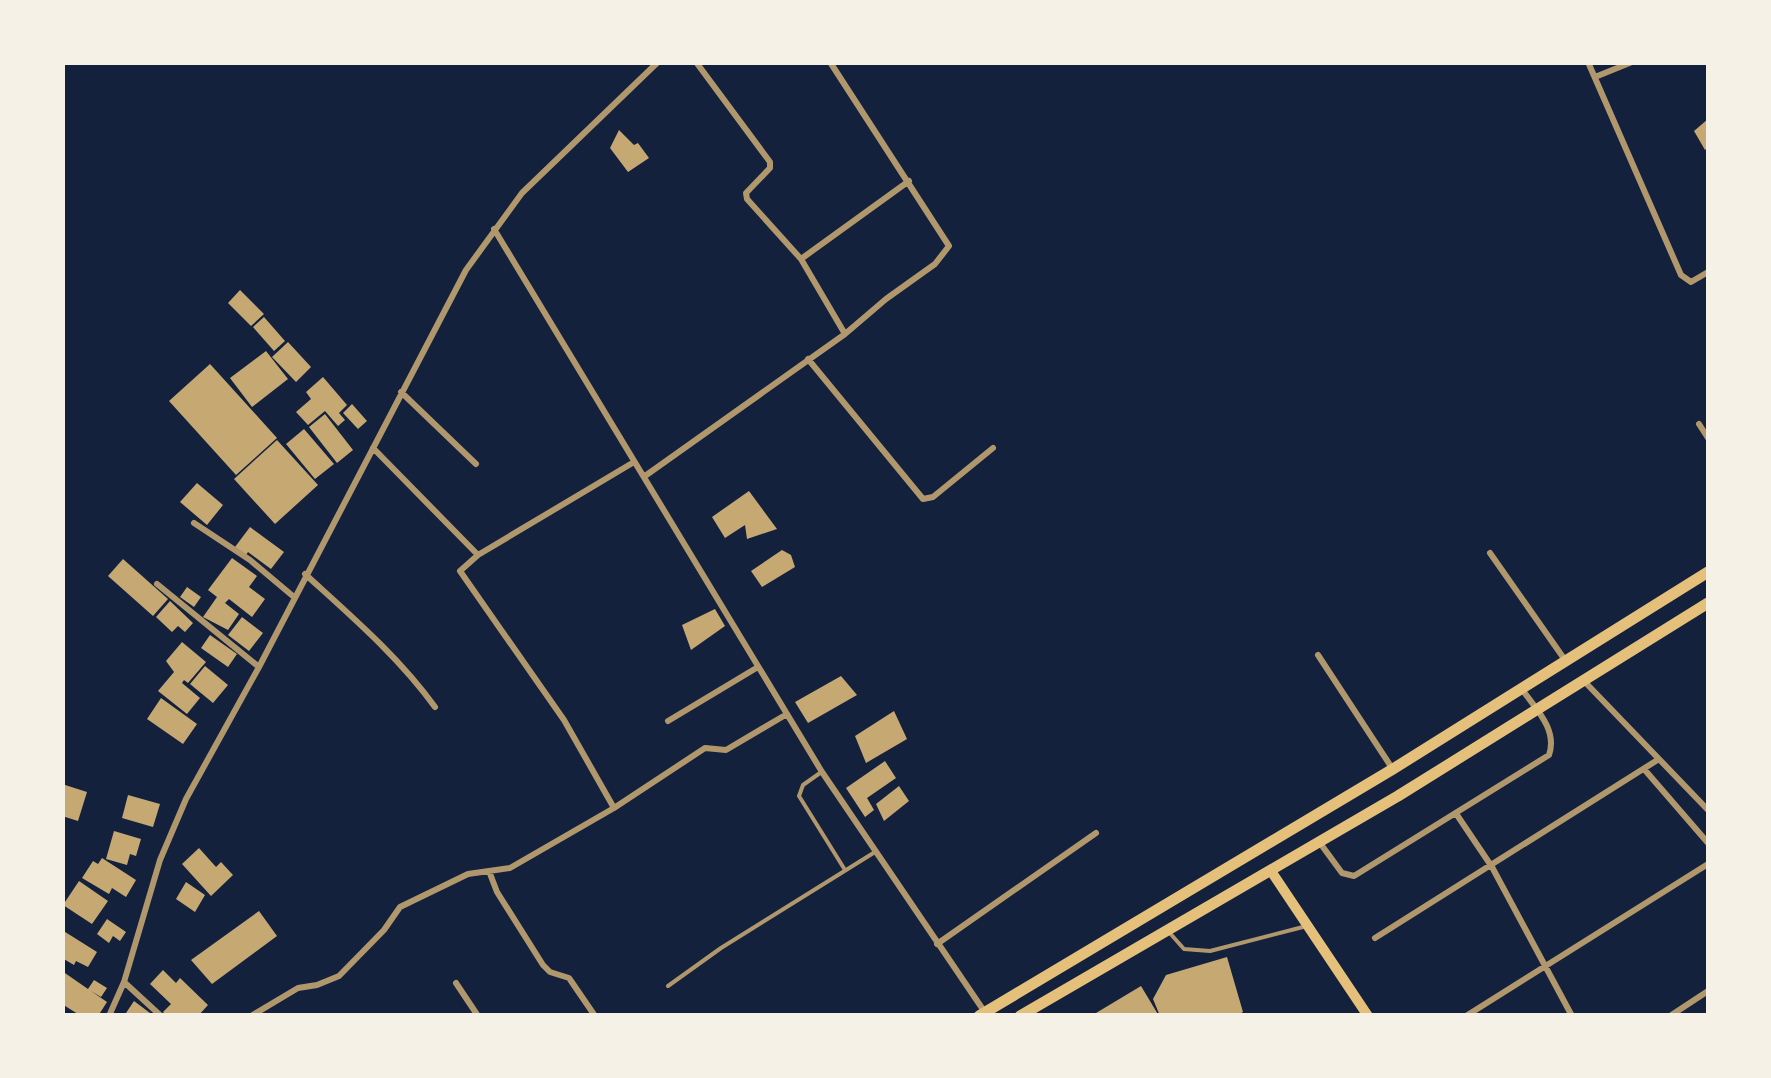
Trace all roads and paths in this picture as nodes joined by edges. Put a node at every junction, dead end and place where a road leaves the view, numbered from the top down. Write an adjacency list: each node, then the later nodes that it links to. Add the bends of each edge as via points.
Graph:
1 (658, 62): 8 (street, via 522,193)
2 (696, 62): 9 (street, via 770,162 747,198)
3 (830, 62): 7 (street)
4 (1588, 62): 6 (street)
5 (1632, 62): 6 (street)
6 (1594, 77): 10 (street, via 1681,275 1692,282)
7 (909, 181): 9 (street); 11 (street, via 948,250)
8 (494, 229): 13 (street); 18 (street)
9 (801, 259): 11 (street)
10 (1708, 272)
11 (845, 334): 12 (street)
12 (808, 358): 17 (street, via 923,499); 20 (street)
13 (401, 392): 16 (street); 19 (street)
14 (1699, 424): 15 (street)
15 (1708, 438)
16 (373, 448): 23 (street); 25 (street)
17 (993, 448)
18 (634, 462): 20 (street); 23 (street)
19 (476, 464)
20 (645, 476): 32 (street)
21 (194, 523): 27 (street)
22 (1490, 552): 30 (street)
23 (478, 555): 43 (street, via 461,574 564,720)
24 (1708, 572): 30 (highway)
25 (305, 574): 27 (street); 35 (street, via 372,634)
26 (157, 584): 31 (street)
27 (294, 596): 31 (street)
28 (1708, 604): 33 (highway)
29 (1318, 655): 40 (street)
30 (1566, 660): 34 (highway)
31 (259, 667): 61 (street, via 171,831)
32 (758, 667): 37 (street); 38 (street)
33 (1583, 680): 36 (highway); 39 (street)
34 (1521, 688): 36 (street); 40 (highway)
35 (435, 707)
36 (1536, 710): 45 (street, via 1551,734 1550,756); 47 (highway)
37 (787, 714): 42 (street); 43 (street, via 726,750 705,748)
38 (668, 721)
39 (1659, 760): 41 (street); 44 (street)
40 (1393, 769): 55 (highway)
41 (1644, 769): 48 (street); 51 (street)
42 (822, 772): 49 (street); 52 (lane, via 799,796)
43 (614, 808): 53 (street, via 529,859)
44 (1708, 810)
45 (1457, 815): 47 (street, via 1354,876 1342,874); 51 (street)
46 (1096, 833): 59 (street)
47 (1320, 842): 54 (highway)
48 (1708, 843)
49 (875, 852): 52 (lane); 59 (street)
50 (1708, 864): 60 (street)
51 (1492, 867): 58 (street); 60 (street)
52 (846, 870): 63 (lane)
53 (489, 871): 68 (street, via 462,876 400,907 339,976 298,988); 70 (street, via 543,965 569,978)
54 (1271, 871): 56 (main road); 57 (highway)
55 (1156, 911): 57 (highway); 65 (highway)
56 (1307, 925): 57 (lane, via 1210,951 1184,949); 72 (main road)
57 (1168, 931): 71 (highway)
58 (1375, 938)
59 (937, 944): 65 (street)
60 (1547, 964): 73 (street); 74 (street)
61 (124, 982): 66 (street); 67 (street)
62 (456, 982): 69 (street)
63 (668, 986)
64 (1708, 991): 75 (street)
65 (982, 1014)
66 (108, 1016)
67 (161, 1016)
68 (251, 1016)
69 (478, 1016)
70 (595, 1016)
71 (1020, 1016)
72 (1368, 1016)
73 (1466, 1016)
74 (1572, 1016)
75 (1670, 1016)

